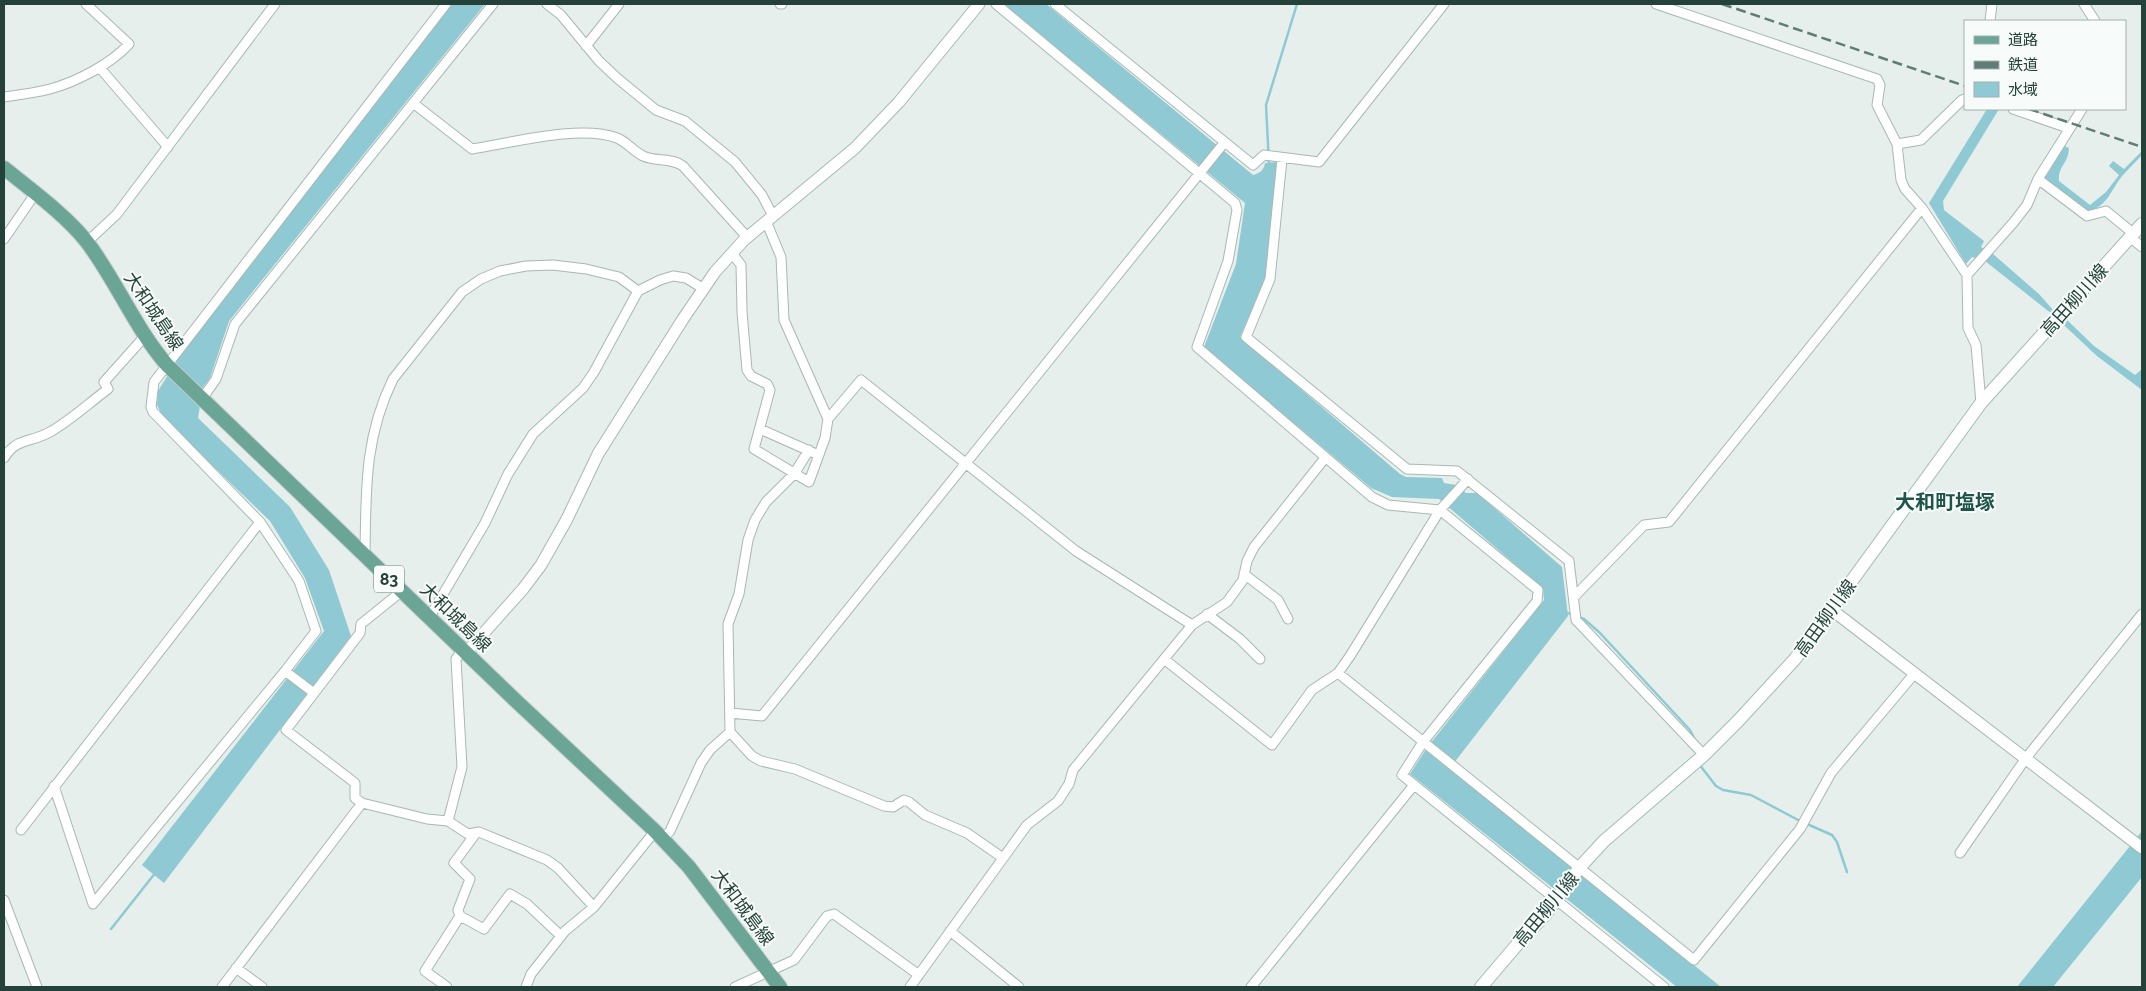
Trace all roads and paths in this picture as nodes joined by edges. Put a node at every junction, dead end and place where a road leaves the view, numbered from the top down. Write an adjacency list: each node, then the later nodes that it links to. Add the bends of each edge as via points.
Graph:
1 (86, 4): 17 (street, via 129,44 118,57)
2 (275, 4): 26 (street)
3 (446, 4): 44 (street)
4 (493, 4): 20 (street)
5 (547, 4): 16 (street, via 561,15)
6 (619, 4): 16 (street)
7 (979, 4): 33 (street, via 875,128)
8 (996, 4): 29 (street)
9 (1055, 4): 24 (street)
10 (1444, 4): 27 (street, via 1319,162)
11 (1656, 4): 25 (street, via 1877,79 1880,86 1877,105)
12 (1992, 4): 14 (street)
13 (2084, 4): 15 (street)
14 (1990, 20)
15 (2093, 20)
16 (586, 46): 33 (street, via 656,110 685,121 735,162 762,194)
17 (100, 68): 18 (street, via 51,89); 26 (street)
18 (4, 97)
19 (1964, 99): 25 (street, via 1921,140)
20 (413, 102): 35 (street, via 472,149 586,132 624,141 644,157 675,160); 45 (street, via 234,324 216,379)
21 (2015, 110): 23 (street)
22 (2081, 110): 23 (street)
23 (2068, 128): 30 (street)
24 (1224, 142): 27 (street, via 1253,165 1264,155); 29 (street)
25 (1897, 144): 32 (street, via 1901,180)
26 (168, 147): 37 (street, via 117,214)
27 (1282, 158): 55 (street, via 1270,279 1246,337 1406,470 1457,471)
28 (4, 168): 31 (main road, 大和城島線 / 83)
29 (1199, 172): 52 (street, via 1235,203 1237,210 1228,261 1197,347); 53 (street)
30 (2038, 179): 34 (street, via 2087,216 2106,211); 40 (street, via 2027,205)
31 (35, 194): 36 (street); 37 (main road, 大和城島線 / 83)
32 (1922, 208): 40 (street); 61 (street, via 1670,522 1644,525)
33 (770, 218): 35 (street); 47 (street, via 782,257 784,320)
34 (2135, 232): 38 (street); 46 (main road, 高田柳川線)
35 (747, 237): 39 (street)
36 (4, 238)
37 (87, 242): 43 (main road, 大和城島線 / 83)
38 (2142, 247)
39 (732, 252): 41 (street); 48 (street, via 741,264 747,370 751,376 767,384 770,390)
40 (1967, 275): 46 (street, via 1968,328 1976,345)
41 (704, 289): 42 (street, via 686,278 673,276); 68 (street, via 598,454 541,565 523,589)
42 (638, 291): 58 (street, via 619,277 607,273 544,265 500,271 462,292 393,379 388,390 372,436 367,473); 65 (street, via 583,388 533,434)
43 (145, 336): 44 (main road, 大和城島線 / 83); 51 (street, via 104,382 108,389 51,431 15,444)
44 (167, 365): 45 (main road, 大和城島線 / 83); 57 (street, via 154,382 153,412)
45 (202, 399): 58 (main road, 大和城島線 / 83)
46 (1981, 403): 62 (main road, 高田柳川線)
47 (828, 419): 50 (street); 53 (street, via 861,380)
48 (760, 429): 49 (street); 54 (street, via 754,449)
49 (809, 450): 50 (street); 54 (street)
50 (819, 455): 54 (street, via 809,482)
51 (4, 458)
52 (1325, 458): 56 (street, via 1388,505); 59 (street, via 1254,547)
53 (965, 463): 67 (street, via 1076,551); 75 (street, via 762,716)
54 (794, 474): 75 (street, via 766,502 748,540 739,594 728,624)
55 (1468, 479): 56 (street); 61 (street, via 1569,561)
56 (1440, 510): 71 (street); 77 (street, via 1538,590 1538,596)
57 (260, 522): 73 (street, via 299,581 316,631); 81 (street)
58 (365, 555): 60 (main road, 大和城島線 / 83)
59 (1244, 574): 63 (street, via 1226,602); 66 (street, via 1278,600)
60 (402, 591): 65 (main road, 大和城島線 / 83); 74 (street, via 361,624 360,633)
61 (1574, 597): 78 (street, via 1576,620)
62 (1832, 610): 72 (street); 78 (main road, 高田柳川線, via 1795,659)
63 (1207, 614): 67 (street); 70 (street)
64 (2142, 614): 79 (street)
65 (430, 618): 68 (main road, 大和城島線 / 83)
66 (1288, 619)
67 (1192, 624): 69 (street)
68 (464, 651): 83 (street, via 456,659 462,768); 86 (main road, 大和城島線 / 83)
69 (1164, 659): 71 (street, via 1272,745 1312,690); 89 (street, via 1074,770 1058,801 1027,825)
70 (1260, 659)
71 (1338, 673): 77 (street)
72 (1915, 673): 79 (street); 90 (street, via 1831,773 1800,829 1694,960)
73 (288, 674): 74 (street); 81 (street, via 94,904)
74 (314, 693): 82 (street, via 286,730 356,783 355,798)
75 (730, 713): 76 (street)
76 (730, 732): 86 (street, via 706,756 670,831); 89 (street, via 761,761 795,769 884,806 893,807 904,800 909,802 925,815 967,832)
77 (1423, 742): 80 (street, via 1402,775); 90 (street)
78 (1704, 755): 90 (main road, 高田柳川線, via 1604,841)
79 (2026, 758): 87 (street); 88 (street)
80 (1414, 784): 91 (street); 109 (street)
81 (54, 786): 84 (street)
82 (362, 803): 83 (street); 97 (street)
83 (448, 821): 85 (street, via 468,834)
84 (21, 830)
85 (476, 833): 93 (street, via 547,860); 94 (street, via 454,864 470,879 458,910)
86 (659, 835): 93 (street); 98 (main road, 大和城島線 / 83, via 689,867)
87 (2138, 844)
88 (1960, 853)
89 (1003, 858): 95 (street)
90 (1579, 869): 91 (main road, 高田柳川線)
91 (1558, 898): 110 (main road, 高田柳川線); 111 (street)
92 (4, 900): 100 (street)
93 (594, 907): 96 (street)
94 (460, 916): 96 (street, via 484,929 510,894 527,904); 103 (street, via 425,971)
95 (950, 932): 99 (street); 108 (street)
96 (561, 936): 104 (street, via 531,974)
97 (236, 968): 101 (street); 102 (street)
98 (769, 973): 99 (street, via 794,960 827,916 834,914); 105 (street); 106 (main road, 大和城島線 / 83)
99 (919, 975): 107 (street)
100 (37, 987)
101 (222, 987)
102 (262, 987)
103 (447, 987)
104 (528, 987)
105 (735, 987)
106 (780, 987)
107 (910, 987)
108 (1019, 987)
109 (1251, 987)
110 (1481, 987)
111 (1664, 987)

